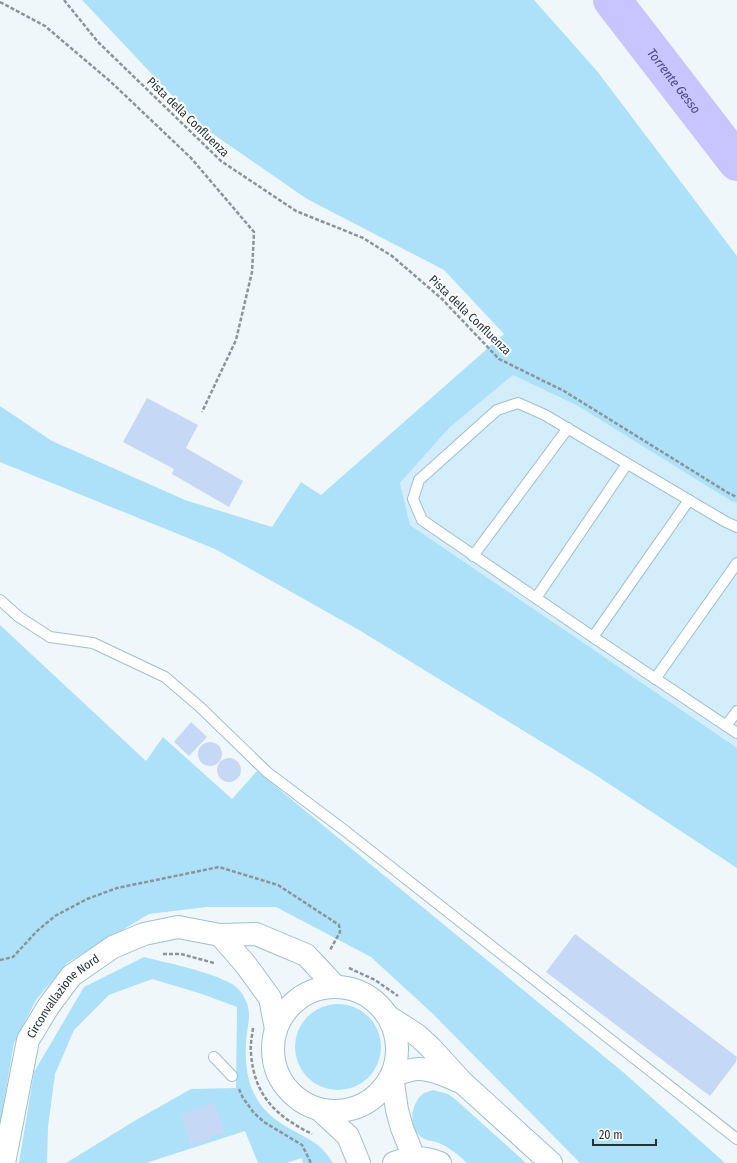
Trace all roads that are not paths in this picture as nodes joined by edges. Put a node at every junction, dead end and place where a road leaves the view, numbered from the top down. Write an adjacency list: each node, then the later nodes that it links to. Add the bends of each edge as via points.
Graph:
1 (568, 428): 2 (lane); 5 (lane); 5 (lane, via 518,403 497,410 419,480 413,499 422,520)
2 (627, 464): 3 (lane); 7 (lane)
3 (690, 500): 4 (lane); 9 (lane)
4 (737, 527)
5 (473, 556): 7 (lane)
6 (737, 564): 10 (lane)
7 (536, 598): 9 (lane)
8 (0, 600): 23 (lane, via 18,617 50,636 93,643 165,677 267,772 350,834)
9 (593, 637): 10 (lane)
10 (655, 679): 12 (lane)
11 (737, 712): 12 (lane)
12 (726, 726): 13 (lane)
13 (737, 734)
14 (220, 935): 15 (main road, Circonvallazione Nord, via 256,934 306,955); 17 (main road, via 270,998); 25 (main road, Circonvallazione Nord, via 178,927 144,934 113,947 71,976 28,1040)
15 (336, 987): 16 (main road, via 352,989 367,995); 17 (main road, via 317,989 300,998 286,1011)
16 (389, 1017): 20 (main road, via 396,1036 397,1050); 21 (main road, via 417,1035)
17 (276, 1029): 22 (main road, via 273,1050 276,1070 286,1089 302,1103)
18 (214, 1057): 19 (lane)
19 (232, 1076)
20 (392, 1076): 21 (main road, via 420,1069 439,1073); 22 (main road, via 380,1093 362,1106 342,1112); 24 (main road, via 402,1128)
21 (463, 1083): 28 (main road)
22 (321, 1110): 26 (main road, via 348,1136)
23 (737, 1139)
24 (404, 1160): 27 (main road, via 431,1159)
25 (4, 1163)
26 (359, 1163)
27 (440, 1163)
28 (551, 1163)

